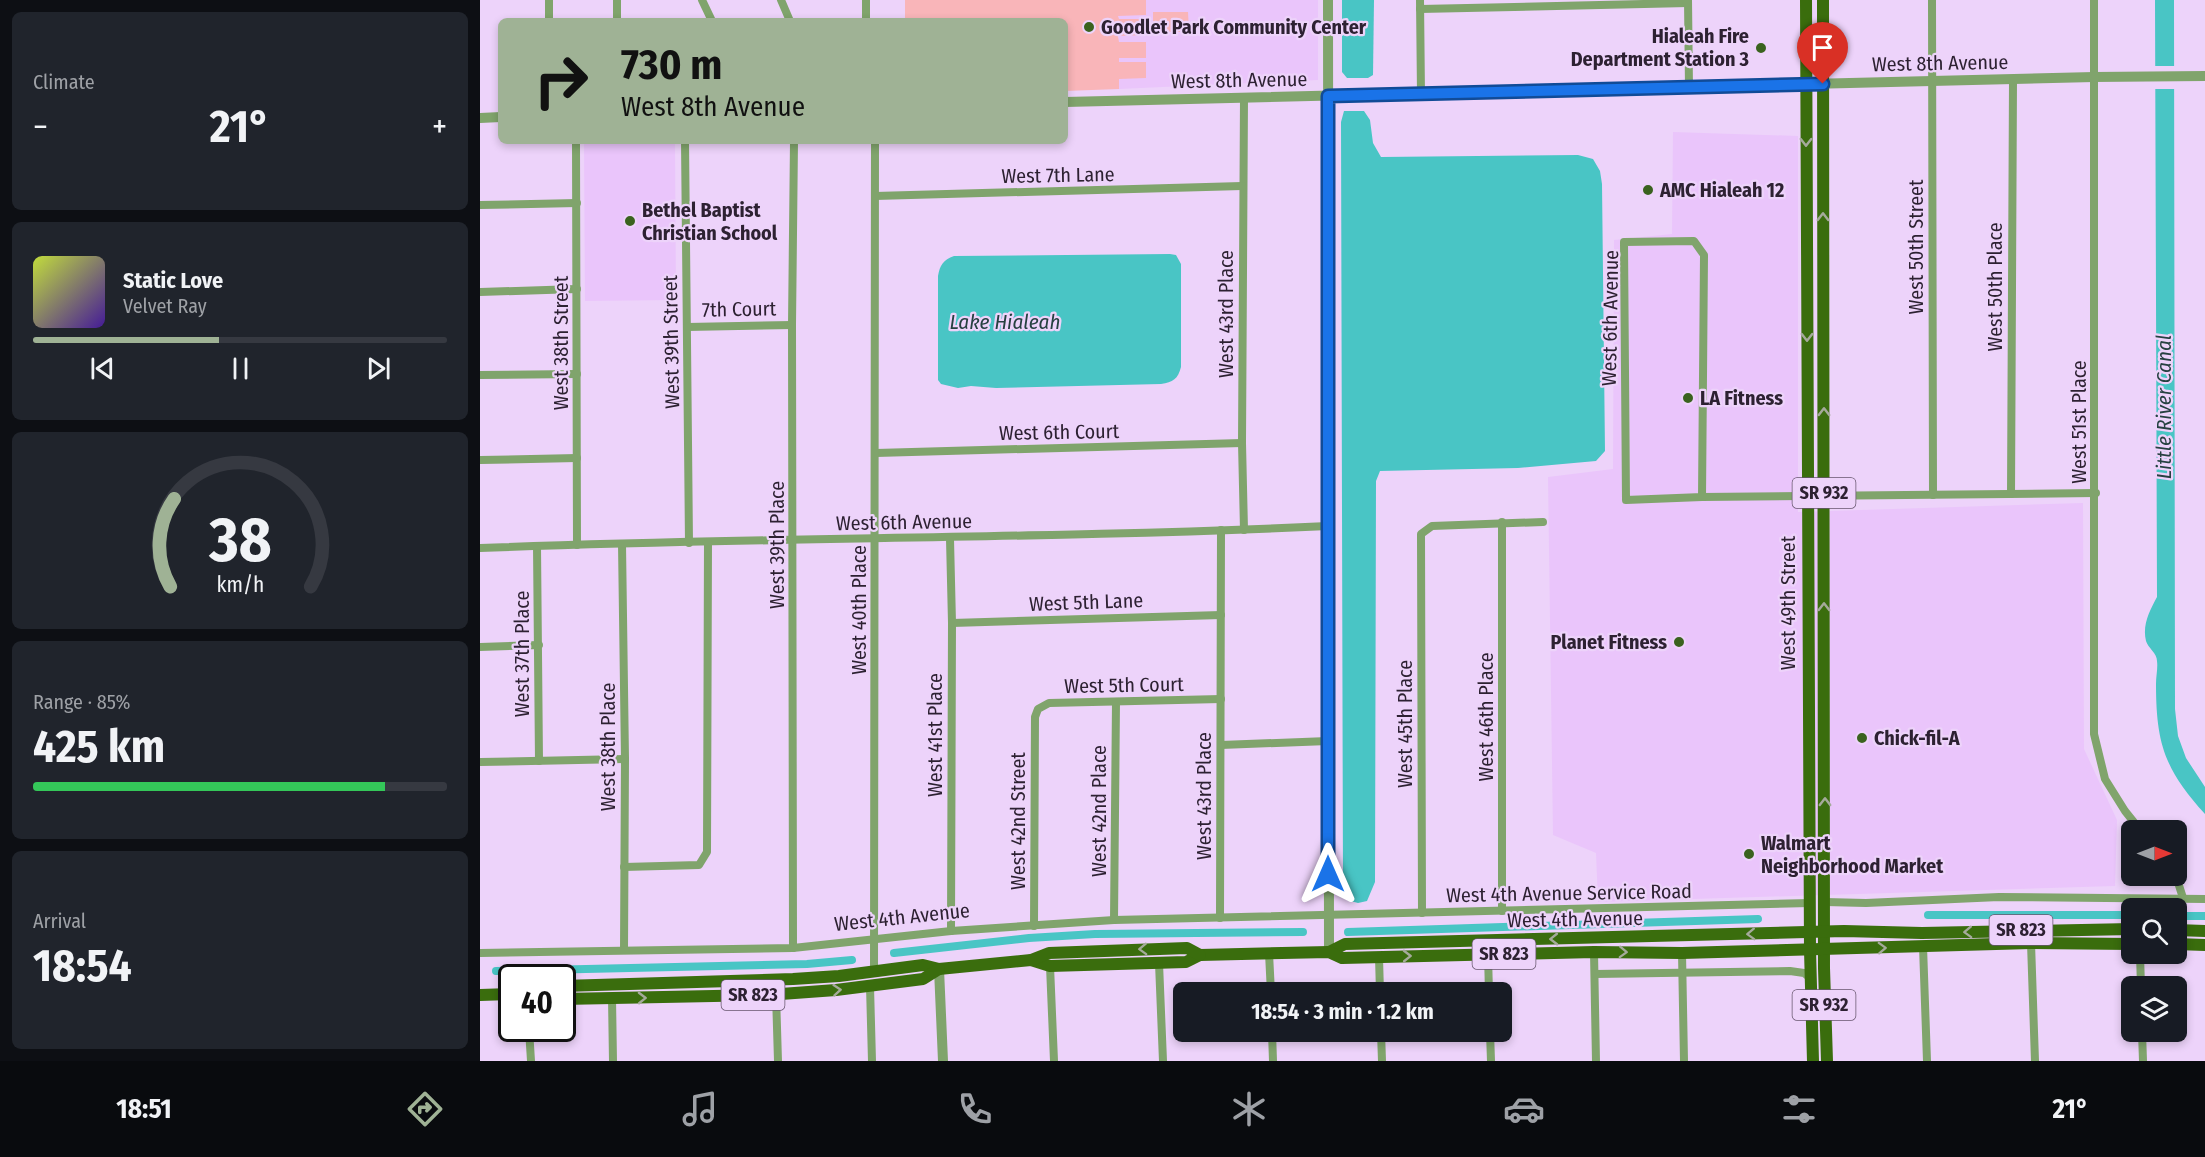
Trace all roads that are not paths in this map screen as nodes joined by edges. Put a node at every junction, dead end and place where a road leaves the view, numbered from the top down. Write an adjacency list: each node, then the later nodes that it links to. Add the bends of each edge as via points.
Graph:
1 (549, 0): 13 (street)
2 (617, 0): 14 (street)
3 (702, 0): 15 (street)
4 (780, 0): 16 (street)
5 (866, 0): 17 (street)
6 (1328, 0): 26 (street)
7 (1806, 0): 22 (main road, West 49th Street / SR 932)
8 (1932, 0): 21 (street, West 50th Street)
9 (2094, 0): 19 (street, West 51st Place)
10 (1688, 2): 11 (street); 24 (street)
11 (1420, 4): 25 (street)
12 (1822, 4): 23 (main road, West 49th Street / SR 932)
13 (549, 18)
14 (617, 18)
15 (711, 18)
16 (789, 18)
17 (866, 18)
18 (2205, 76): 19 (street, West 8th Avenue)
19 (2094, 77): 20 (street, West 8th Avenue); 53 (street, West 51st Place)
20 (2013, 80): 21 (street, West 8th Avenue); 54 (street, West 50th Place)
21 (1932, 82): 23 (street, West 8th Avenue); 55 (street, West 50th Street)
22 (1806, 84): 23 (street, West 8th Avenue); 24 (street, West 8th Avenue); 39 (main road, West 49th Street / SR 932, one-way to 39)
23 (1823, 84): 43 (main road, West 49th Street / SR 932, one-way to 23)
24 (1689, 87): 25 (street, West 8th Avenue)
25 (1421, 94): 26 (street, West 8th Avenue)
26 (1328, 96): 27 (street, West 8th Avenue); 61 (street)
27 (1244, 98): 28 (street, West 8th Avenue); 35 (street, West 43rd Place)
28 (1068, 102)
29 (498, 117): 30 (street)
30 (480, 118)
31 (576, 144): 37 (street, West 38th Street)
32 (685, 144): 45 (street, West 39th Street)
33 (794, 144): 44 (street, West 39th Place)
34 (875, 144): 36 (street, West 40th Place)
35 (1242, 186): 36 (street, West 7th Lane); 49 (street, West 43rd Place)
36 (875, 196): 50 (street, West 40th Place)
37 (577, 203): 38 (street); 40 (street, West 38th Street)
38 (480, 205)
39 (1806, 252): 42 (main road, West 49th Street / SR 932); 43 (main road, via 1813,285)
40 (577, 289): 41 (street); 47 (street, West 38th Street)
41 (480, 292)
42 (1807, 299): 46 (main road, via 1819,307); 56 (main road, West 49th Street / SR 932, one-way to 56)
43 (1823, 299): 46 (main road, West 49th Street / SR 932)
44 (792, 325): 45 (street, 7th Court); 66 (street, West 39th Place)
45 (687, 327): 68 (street, West 39th Street)
46 (1823, 345): 57 (main road, West 49th Street / SR 932, one-way to 46)
47 (577, 374): 48 (street); 51 (street, West 38th Street)
48 (480, 375)
49 (1242, 443): 50 (street, West 6th Court); 63 (street, West 43rd Place)
50 (876, 453): 64 (street, West 40th Place)
51 (577, 458): 52 (street); 70 (street, West 38th Street)
52 (480, 460)
53 (2096, 493): 54 (street, West 6th Avenue); 85 (street, West 51st Place, via 2094,734 2105,779)
54 (2011, 494): 55 (street, West 6th Avenue)
55 (1933, 495): 57 (street, West 6th Avenue)
56 (1807, 496): 57 (street, West 6th Avenue); 58 (street, West 6th Avenue); 92 (main road, West 49th Street / SR 932)
57 (1824, 496): 91 (main road, West 49th Street / SR 932, one-way to 57)
58 (1702, 497): 58 (street, West 6th Avenue, via 1626,500 1624,242 1694,242 1704,255)
59 (1502, 522): 60 (street); 93 (street, West 46th Place); 94 (street, West 45th Place, via 1432,526 1421,534)
60 (1543, 522)
61 (1328, 526): 63 (street, West 6th Avenue); 80 (street)
62 (1221, 530): 63 (street, West 6th Avenue); 65 (street, West 6th Avenue); 73 (street, West 43rd Place)
63 (1244, 530)
64 (875, 538): 65 (street, West 6th Avenue); 66 (street, West 6th Avenue); 107 (street, West 40th Place)
65 (951, 538): 74 (street, West 41st Place)
66 (794, 541): 67 (street, West 6th Avenue); 114 (street, West 39th Place)
67 (708, 542): 68 (street, West 6th Avenue); 86 (street, via 707,852 699,865)
68 (690, 543): 69 (street, West 6th Avenue)
69 (622, 544): 70 (street, West 6th Avenue); 82 (street, West 38th Place)
70 (577, 545): 71 (street, West 6th Avenue)
71 (537, 546): 72 (street, West 6th Avenue); 75 (street, West 37th Place)
72 (480, 548)
73 (1221, 615): 74 (street, West 5th Lane); 77 (street, West 43rd Place)
74 (952, 623): 102 (street, West 41st Place)
75 (539, 645): 76 (street); 83 (street, West 37th Place)
76 (480, 647)
77 (1221, 699): 78 (street, West 5th Court); 81 (street, West 43rd Place)
78 (1116, 702): 79 (street, West 5th Court, via 1048,703 1038,709); 97 (street, West 42nd Place)
79 (1035, 717): 98 (street, West 42nd Street)
80 (1328, 741): 81 (street); 95 (street)
81 (1221, 745): 96 (street, West 43rd Place)
82 (625, 759): 83 (street); 86 (street, West 38th Place)
83 (539, 761): 84 (street)
84 (480, 762)
85 (2132, 820)
86 (624, 867): 115 (street, West 38th Place)
87 (2179, 886): 88 (street)
88 (2183, 898): 91 (street, via 1999,897)
89 (2187, 898): 90 (street)
90 (2205, 899)
91 (1825, 902): 104 (main road, West 49th Street / SR 932)
92 (1810, 903): 93 (street, West 4th Avenue Service Road); 105 (main road, West 49th Street / SR 932)
93 (1502, 911): 94 (street, West 4th Avenue Service Road)
94 (1422, 913): 95 (street, West 4th Avenue Service Road)
95 (1328, 916): 96 (street, West 4th Avenue); 118 (street)
96 (1220, 918): 97 (street, West 4th Avenue)
97 (1114, 920): 98 (street, West 4th Avenue)
98 (1034, 926): 102 (street, West 4th Avenue)
99 (2121, 929): 100 (main road, SR 823)
100 (2096, 930): 104 (main road, SR 823, one-way to 104); 109 (main road, via 2083,935 2046,935)
101 (2187, 930): 103 (main road)
102 (951, 931): 107 (street, West 4th Avenue)
103 (2205, 931)
104 (1824, 932): 105 (main road, West 4th Avenue / SR 823); 117 (main road, West 49th Street / SR 932)
105 (1810, 933): 106 (main road, West 4th Avenue / SR 823, one-way to 106); 116 (main road, West 49th Street / SR 932)
106 (1612, 937): 108 (main road, West 4th Avenue / SR 823, one-way to 108); 119 (main road)
107 (873, 939): 114 (street, West 4th Avenue); 130 (street, West 40th Place)
108 (1505, 940): 118 (main road, West 4th Avenue / SR 823, via 1346,944); 124 (main road)
109 (2031, 943): 110 (main road, SR 823); 113 (main road, SR 823); 165 (street)
110 (2121, 944)
111 (2187, 944): 112 (main road)
112 (2205, 945)
113 (1923, 946): 117 (main road, SR 823, one-way to 113); 164 (street)
114 (793, 948): 115 (street, West 4th Avenue)
115 (624, 950): 120 (street, West 4th Avenue)
116 (1810, 950): 117 (main road, West 4th Avenue / SR 823); 122 (main road, West 4th Avenue / SR 823); 133 (main road, West 49th Street / SR 932)
117 (1824, 950): 163 (main road, West 49th Street / SR 932)
118 (1329, 952): 121 (main road, West 4th Avenue / SR 823); 125 (main road, West 4th Avenue / SR 823, via 1342,958)
119 (1594, 952): 122 (main road, West 4th Avenue / SR 823, one-way to 122); 124 (main road, West 4th Avenue / SR 823); 132 (street)
120 (480, 953)
121 (1269, 953): 123 (main road, West 4th Avenue / SR 823); 134 (street)
122 (1682, 953): 131 (street)
123 (1200, 955): 126 (main road, West 4th Avenue / SR 823, one-way to 126, via 1187,948 1071,951 1048,952); 127 (main road, West 4th Avenue / SR 823, via 1186,962)
124 (1488, 955): 125 (main road, West 4th Avenue / SR 823, one-way to 124); 136 (street)
125 (1379, 957): 135 (street)
126 (1031, 960): 128 (main road, West 4th Avenue / SR 823); 129 (main road, West 4th Avenue / SR 823)
127 (1159, 963): 128 (main road, West 4th Avenue / SR 823); 156 (street)
128 (1050, 966): 155 (street)
129 (939, 969): 130 (main road, West 4th Avenue / SR 823, via 923,964); 139 (main road, West 4th Avenue / SR 823, via 926,978); 154 (street)
130 (874, 971): 137 (main road, West 4th Avenue / SR 823, via 766,981)
131 (1682, 973): 132 (street); 133 (street, via 1790,971); 161 (street)
132 (1595, 974): 160 (street)
133 (1810, 978): 162 (main road, West 49th Street / SR 932)
134 (1270, 982)
135 (1380, 982)
136 (1489, 982)
137 (624, 984): 138 (main road, West 4th Avenue / SR 823); 143 (main road, via 616,988)
138 (576, 986)
139 (870, 986): 142 (main road, West 4th Avenue / SR 823, one-way to 139); 153 (street)
140 (480, 994): 141 (main road)
141 (498, 994)
142 (776, 994): 143 (main road, West 4th Avenue / SR 823, one-way to 142); 152 (street)
143 (612, 998): 144 (main road, West 4th Avenue / SR 823); 151 (street)
144 (576, 999)
145 (530, 1042): 150 (street)
146 (1272, 1042): 157 (street)
147 (1381, 1042): 158 (street)
148 (1490, 1042): 159 (street)
149 (2142, 1042): 166 (street)
150 (531, 1061)
151 (613, 1061)
152 (778, 1061)
153 (872, 1061)
154 (943, 1061)
155 (1054, 1061)
156 (1163, 1061)
157 (1273, 1061)
158 (1382, 1061)
159 (1491, 1061)
160 (1596, 1061)
161 (1684, 1061)
162 (1813, 1061)
163 (1827, 1061)
164 (1927, 1061)
165 (2035, 1061)
166 (2143, 1061)

